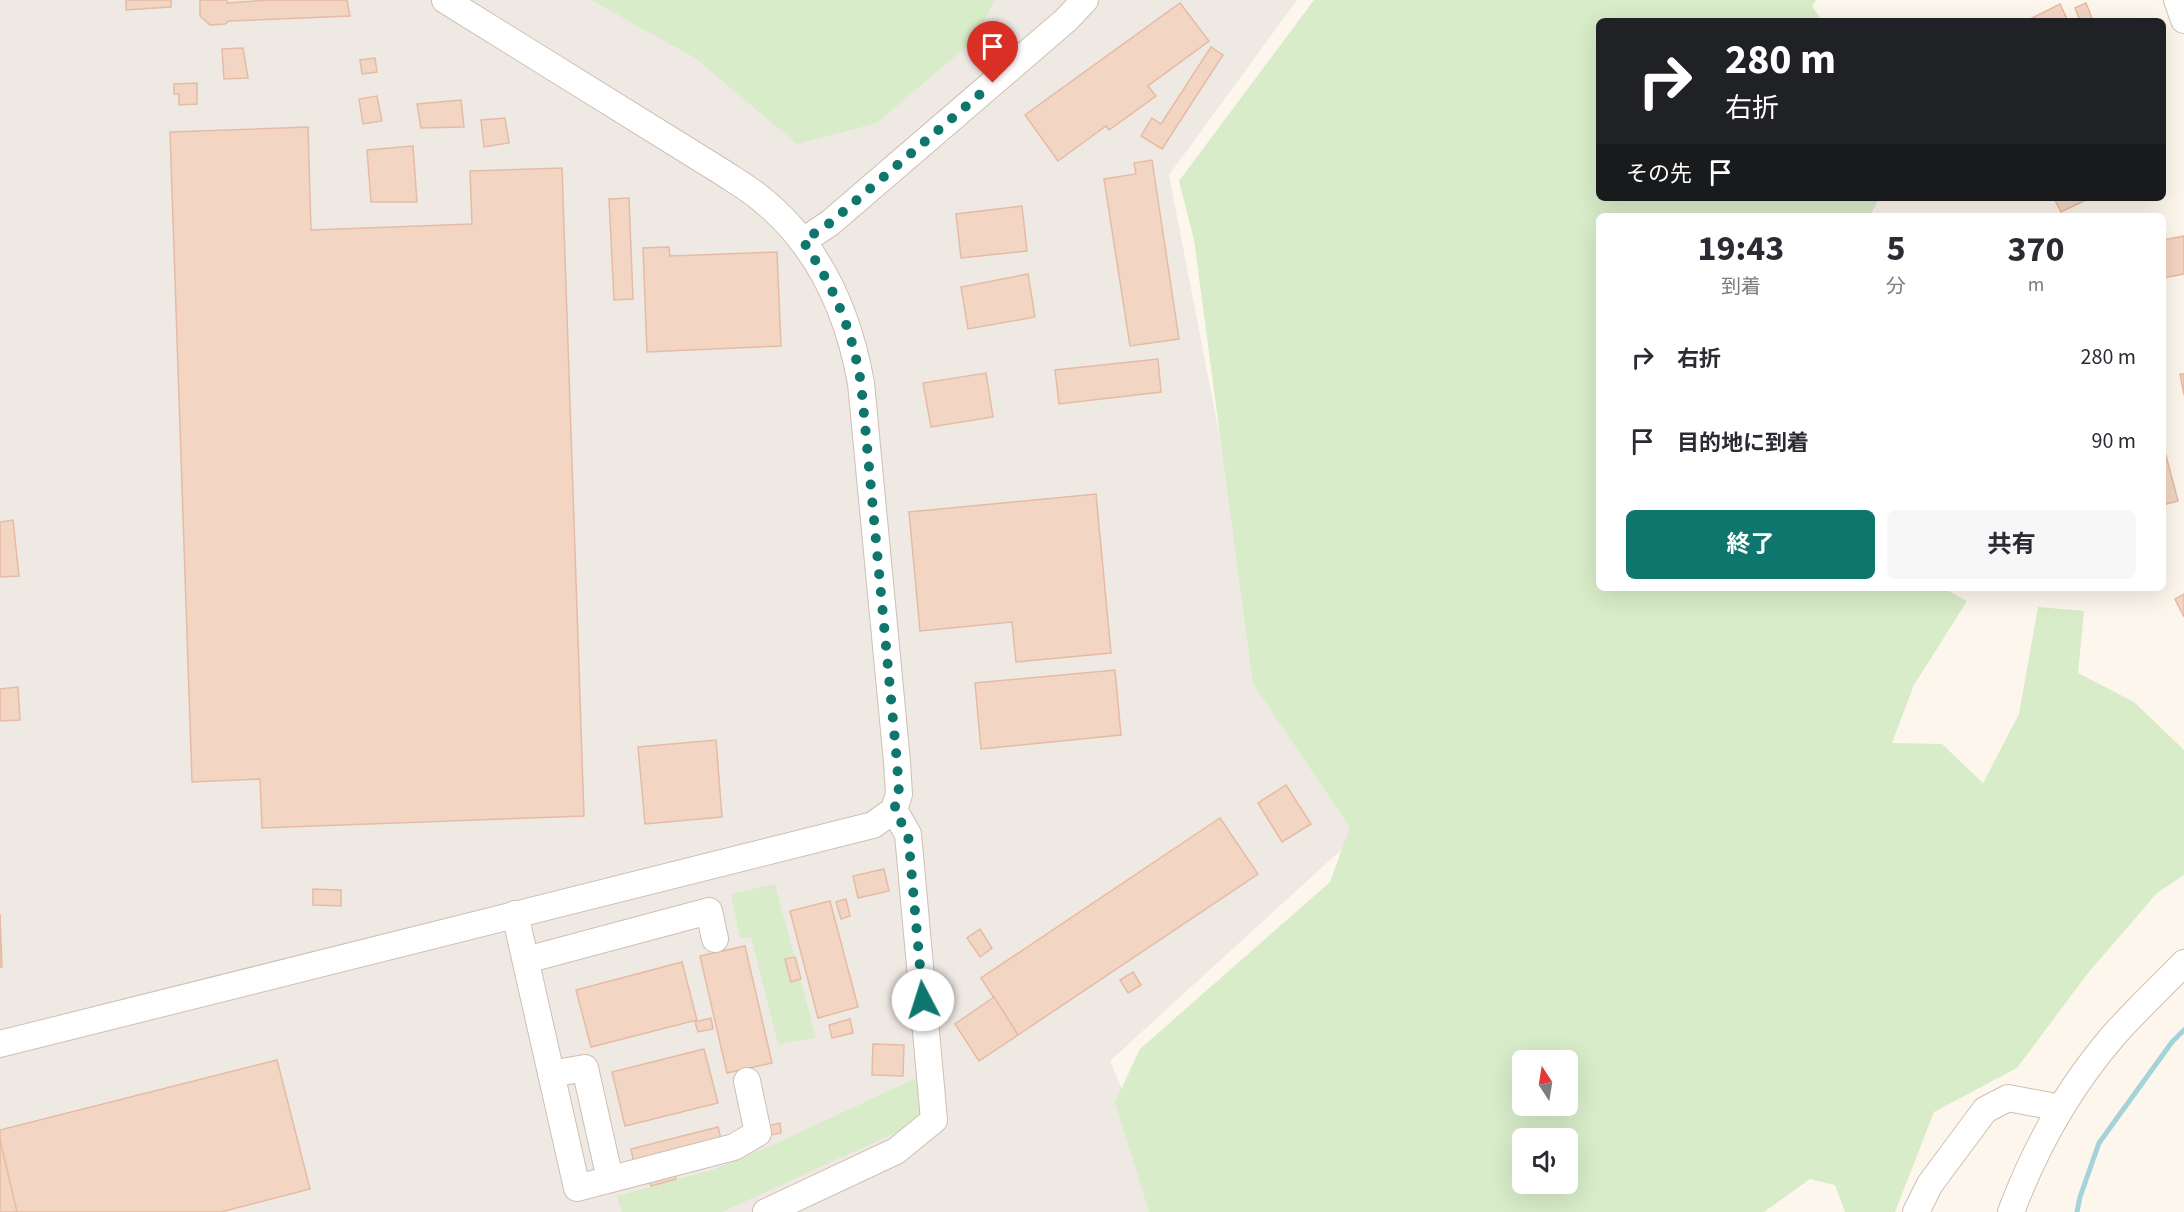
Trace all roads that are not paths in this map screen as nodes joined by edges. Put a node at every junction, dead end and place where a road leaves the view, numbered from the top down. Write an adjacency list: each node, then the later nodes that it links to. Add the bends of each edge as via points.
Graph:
1 (445, 0): 5 (street, via 722,172 760,198)
2 (1085, 0): 5 (street, via 848,207)
3 (2176, 0): 4 (street)
4 (2184, 20)
5 (803, 241): 6 (street, via 836,295 861,383 897,762 899,794)
6 (894, 810): 7 (street, via 873,825); 16 (street, via 908,834 934,1120 896,1151)
7 (515, 914): 9 (street); 11 (street)
8 (715, 939): 9 (street, via 709,911)
9 (526, 960): 12 (street)
10 (2184, 963): 14 (street, via 2115,1034)
11 (0, 1044)
12 (551, 1074): 15 (street, via 585,1068); 15 (street, via 577,1188)
13 (747, 1081): 15 (street, via 758,1133 734,1147)
14 (2061, 1108): 17 (street, via 2008,1098 1985,1110 1930,1184); 18 (street, via 2025,1174)
15 (610, 1179)
16 (766, 1212)
17 (1916, 1212)
18 (2011, 1212)

